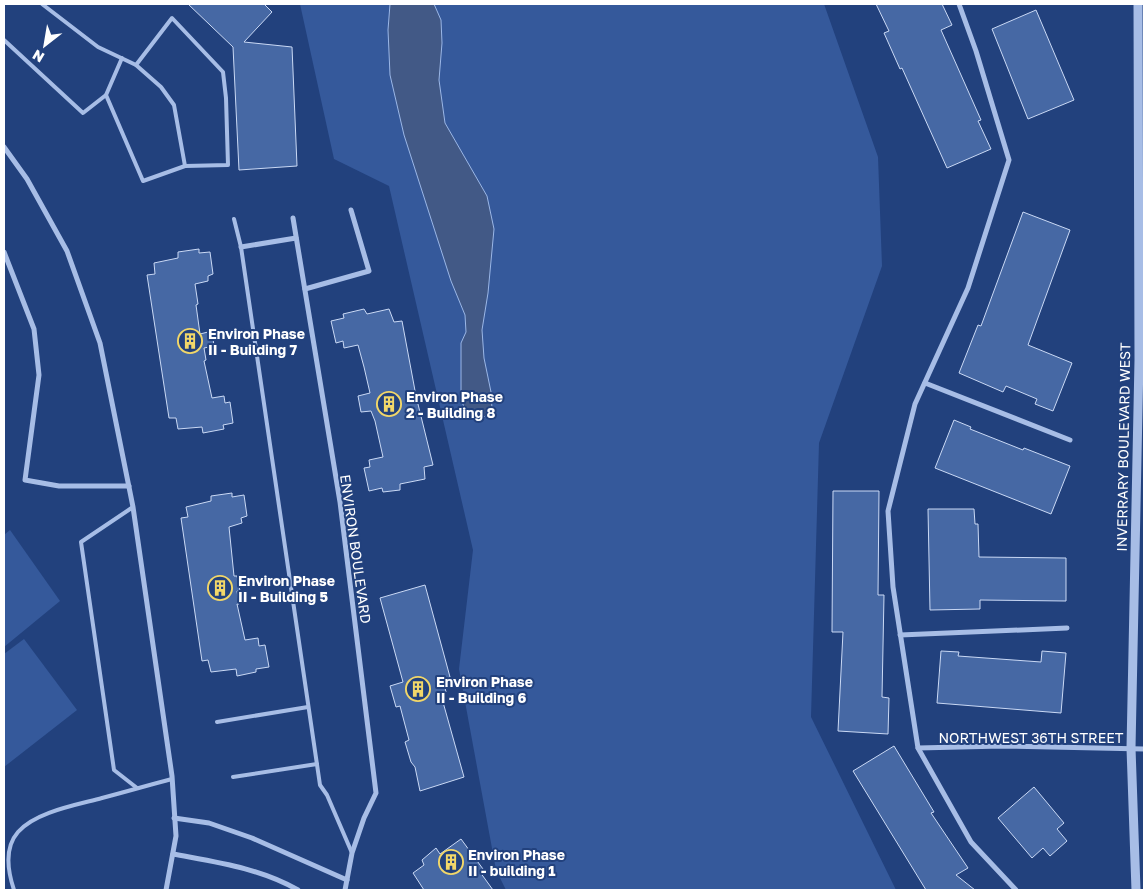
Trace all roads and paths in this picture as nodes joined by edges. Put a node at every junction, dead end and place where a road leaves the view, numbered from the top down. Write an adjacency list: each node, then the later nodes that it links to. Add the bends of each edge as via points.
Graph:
1 (42, 4): 5 (lane, via 98,47)
2 (960, 4): 19 (street, via 1009,160 968,288)
3 (1138, 4): 7 (street, INVERRARY BOULEVARD WEST)
4 (4, 40): 8 (lane, via 83,113)
5 (122, 58): 6 (lane); 8 (lane)
6 (136, 64): 10 (lane, via 161,87 174,105); 10 (lane, via 172,18 222,72 228,164)
7 (1142, 84): 18 (street, INVERRARY BOULEVARD WEST)
8 (106, 95): 10 (lane, via 143,181)
9 (4, 147): 21 (street, via 27,179 67,252 100,343)
10 (185, 166)
11 (351, 210): 17 (street, via 368,271)
12 (293, 218): 14 (street, ENVIRON BOULEVARD)
13 (234, 219): 15 (lane)
14 (296, 238): 15 (street); 17 (street, ENVIRON BOULEVARD)
15 (241, 247): 25 (lane)
16 (4, 252): 21 (street, via 34,329 39,375 25,480 59,486)
17 (305, 288): 35 (street, ENVIRON BOULEVARD, via 340,502 376,793)
18 (1141, 360): 28 (street, INVERRARY BOULEVARD WEST)
19 (925, 383): 20 (street); 24 (street, via 915,404 888,511 892,587)
20 (1070, 440)
21 (128, 486): 22 (street)
22 (133, 507): 32 (street); 33 (lane, via 80,542 114,770)
23 (1067, 628): 24 (street)
24 (900, 635): 27 (street)
25 (308, 707): 26 (lane); 30 (lane)
26 (217, 722)
27 (918, 748): 28 (street, NORTHWEST 36TH STREET); 42 (street, via 970,842)
28 (1131, 748): 29 (street, NORTHWEST 36TH STREET); 43 (street, INVERRARY BOULEVARD WEST)
29 (1144, 750)
30 (317, 764): 31 (lane); 35 (lane, via 320,786 327,794)
31 (233, 777)
32 (172, 779): 33 (lane); 34 (street)
33 (137, 788): 38 (lane, via 54,812 30,822 17,832 9,847 8,869)
34 (174, 818): 36 (street); 37 (street, via 209,823 252,838)
35 (352, 852): 37 (street, ENVIRON BOULEVARD)
36 (173, 854): 39 (street); 40 (street, via 244,868)
37 (347, 880): 41 (street, ENVIRON BOULEVARD)
38 (14, 890)
39 (166, 890)
40 (298, 890)
41 (345, 890)
42 (1016, 890)
43 (1136, 890)

